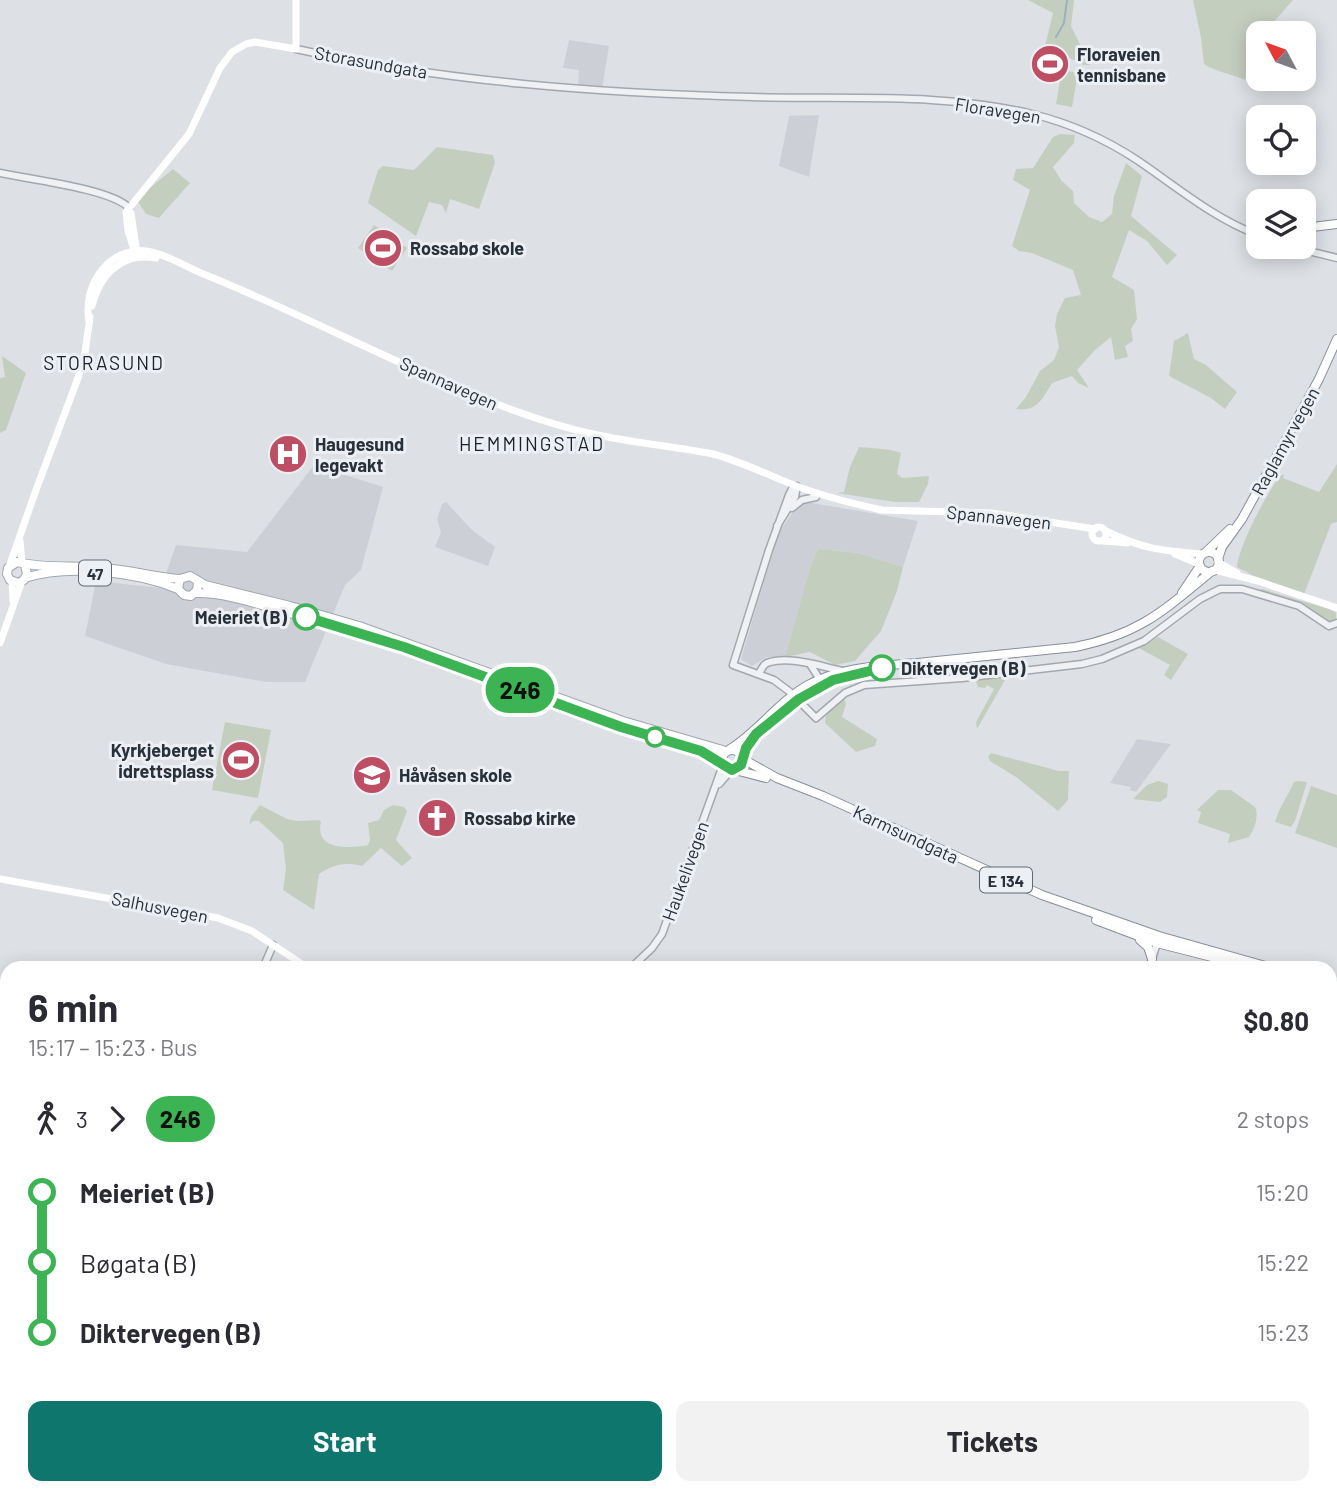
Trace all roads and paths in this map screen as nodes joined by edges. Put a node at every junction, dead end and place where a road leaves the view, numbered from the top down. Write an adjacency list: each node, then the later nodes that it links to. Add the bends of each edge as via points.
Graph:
1 (296, 0): 2 (main road)
2 (296, 49): 3 (street, Storasundgata, via 524,85); 5 (main road, Storasundgata, via 255,42 232,51 189,134)
3 (705, 96): 8 (street, Floravegen, via 940,102 1032,114 1106,142 1209,211)
4 (0, 173): 5 (street, via 93,191 120,200)
5 (128, 210): 9 (main road, via 128,231)
6 (1337, 224): 7 (main road)
7 (1316, 227)
8 (1246, 230)
9 (136, 253): 13 (main road, Spannavegen, via 167,259 236,287 528,416 598,435 713,454); 22 (main road, via 113,260 95,279 78,378)
10 (1316, 253): 11 (street)
11 (1337, 258)
12 (1337, 339): 15 (main road, Raglamyrvegen)
13 (795, 488): 14 (main road, Spannavegen); 16 (main road, Spannavegen); 17 (street); 18 (street)
14 (816, 497): 16 (main road, Spannavegen); 17 (street, via 802,500)
15 (1249, 504): 27 (main road, Raglamyrvegen); 30 (main road, Raglamyrvegen, via 1222,547)
16 (882, 510): 19 (main road, Spannavegen, via 991,513)
17 (785, 514): 18 (street)
18 (777, 526): 48 (street, via 733,665)
19 (1073, 527): 20 (main road, Spannavegen); 23 (main road, Spannavegen)
20 (1095, 529): 21 (main road); 23 (main road)
21 (1105, 531): 24 (main road); 25 (main road)
22 (20, 537): 28 (main road); 31 (main road)
23 (1093, 538): 24 (main road)
24 (1103, 541): 25 (main road)
25 (1130, 543): 26 (main road)
26 (1174, 553): 27 (main road); 29 (main road)
27 (1205, 553): 29 (main road, Raglamyrvegen); 30 (main road, via 1212,553)
28 (23, 564): 31 (main road, 47); 33 (main road, 47, via 102,567); 35 (main road, via 27,571)
29 (1199, 565): 30 (main road, via 1206,572); 40 (main road, Raglamyrvegen)
30 (1216, 566): 40 (main road, Raglamyrvegen); 41 (main road)
31 (6, 567): 34 (main road)
32 (0, 579): 34 (main road, 47)
33 (180, 579): 36 (main road, 47, via 190,576); 37 (main road)
34 (11, 580): 35 (main road, 47); 39 (main road)
35 (24, 580): 37 (main road, 47, via 48,573 102,573); 39 (main road)
36 (198, 583): 38 (main road); 52 (main road, 47, via 359,626 623,721)
37 (178, 589): 38 (main road, 47, via 186,596)
38 (195, 593): 54 (main road, Karmsundgata / 47, via 252,603 370,636 621,727 701,751)
39 (13, 601): 43 (main road)
40 (1171, 606): 46 (main road, Raglamyrvegen, via 1132,630 1090,644)
41 (1337, 608)
42 (1337, 623): 51 (street, via 1329,626 1304,608 1248,590 1220,589 1144,641 1102,660 863,685 845,693 816,718)
43 (0, 643)
44 (810, 664): 45 (street); 48 (street, via 772,661); 49 (street)
45 (819, 664): 47 (street); 49 (street)
46 (893, 665): 47 (main road, Raglamyrvegen); 49 (main road, Raglamyrvegen)
47 (844, 671): 49 (main road, Raglamyrvegen)
48 (759, 674): 50 (street)
49 (822, 681): 52 (main road, Raglamyrvegen, via 792,696); 53 (main road, Raglamyrvegen, via 765,725)
50 (790, 692)
51 (800, 702)
52 (728, 750): 53 (main road, E 134, via 739,751); 54 (main road, via 722,756)
53 (743, 758): 54 (main road, via 741,765); 57 (main road, Karmsundgata / E 134, via 776,778 1017,885)
54 (728, 767): 56 (main road, Karmsundgata / E 134, via 821,800 1014,888); 61 (street, Haukelivegen, via 717,785 662,934)
55 (0, 879): 58 (main road, Salhusvegen, via 204,914 244,928)
56 (1129, 933): 57 (main road, Karmsundgata / E 134); 62 (main road, E 134, via 1148,947)
57 (1158, 940): 63 (street); 64 (main road, Karmsundgata / E 134); 65 (main road, Karmsundgata / E 134)
58 (272, 945): 59 (street); 60 (main road, Salhusvegen)
59 (266, 961)
60 (297, 961)
61 (638, 961)
62 (1150, 961)
63 (1152, 961)
64 (1228, 961)
65 (1244, 961)

